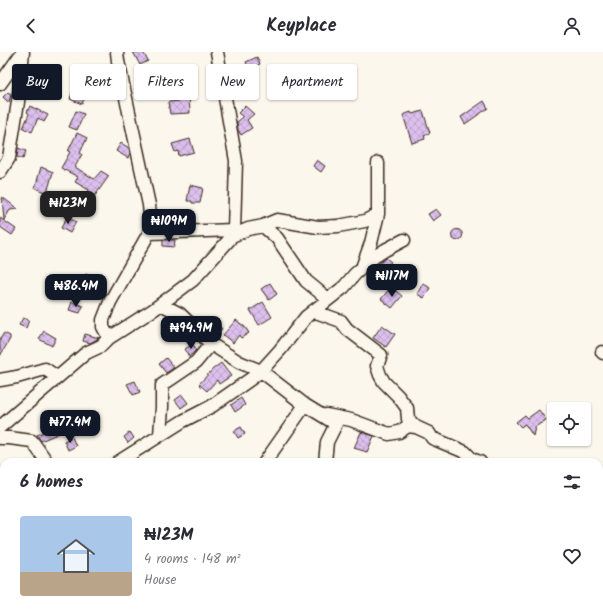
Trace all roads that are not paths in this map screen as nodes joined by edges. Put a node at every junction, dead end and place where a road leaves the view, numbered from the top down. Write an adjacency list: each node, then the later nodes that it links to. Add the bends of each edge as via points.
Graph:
1 (23, 52): 4 (street); 6 (street, via 9,158)
2 (117, 52): 9 (street, via 148,205 151,225)
3 (217, 52): 10 (street, via 236,161)
4 (0, 84)
5 (378, 163): 7 (street)
6 (0, 172)
7 (378, 214): 8 (street, via 365,221 338,226 318,227 277,220); 12 (street)
8 (263, 226): 10 (street); 13 (street, via 277,238 306,281)
9 (149, 233): 10 (street, via 202,230); 16 (street, via 110,302 103,320 103,327)
10 (233, 233): 14 (street, via 226,245 193,280)
11 (404, 240): 12 (street, via 384,250)
12 (362, 268): 13 (street)
13 (328, 299): 15 (street)
14 (161, 304): 16 (street); 17 (street, via 180,314)
15 (313, 311): 18 (street); 24 (street, via 341,321 347,329 381,355 377,366 380,375 407,408 408,419)
16 (109, 338): 19 (street)
17 (211, 344): 18 (street, via 239,362); 25 (street, via 196,362 162,385)
18 (261, 371): 21 (street); 25 (street, via 212,406 183,420)
19 (57, 377): 20 (street, via 45,370); 23 (street)
20 (0, 380)
21 (305, 405): 22 (street); 29 (street)
22 (320, 414): 24 (street, via 351,420 389,434 399,432 408,426); 30 (street, via 336,424 327,442)
23 (0, 427)
24 (416, 427): 31 (street, via 429,433 432,438 465,452)
25 (160, 436): 28 (street)
26 (0, 438): 27 (street, via 32,441)
27 (44, 458)
28 (124, 458)
29 (268, 458)
30 (325, 458)
31 (471, 458)

